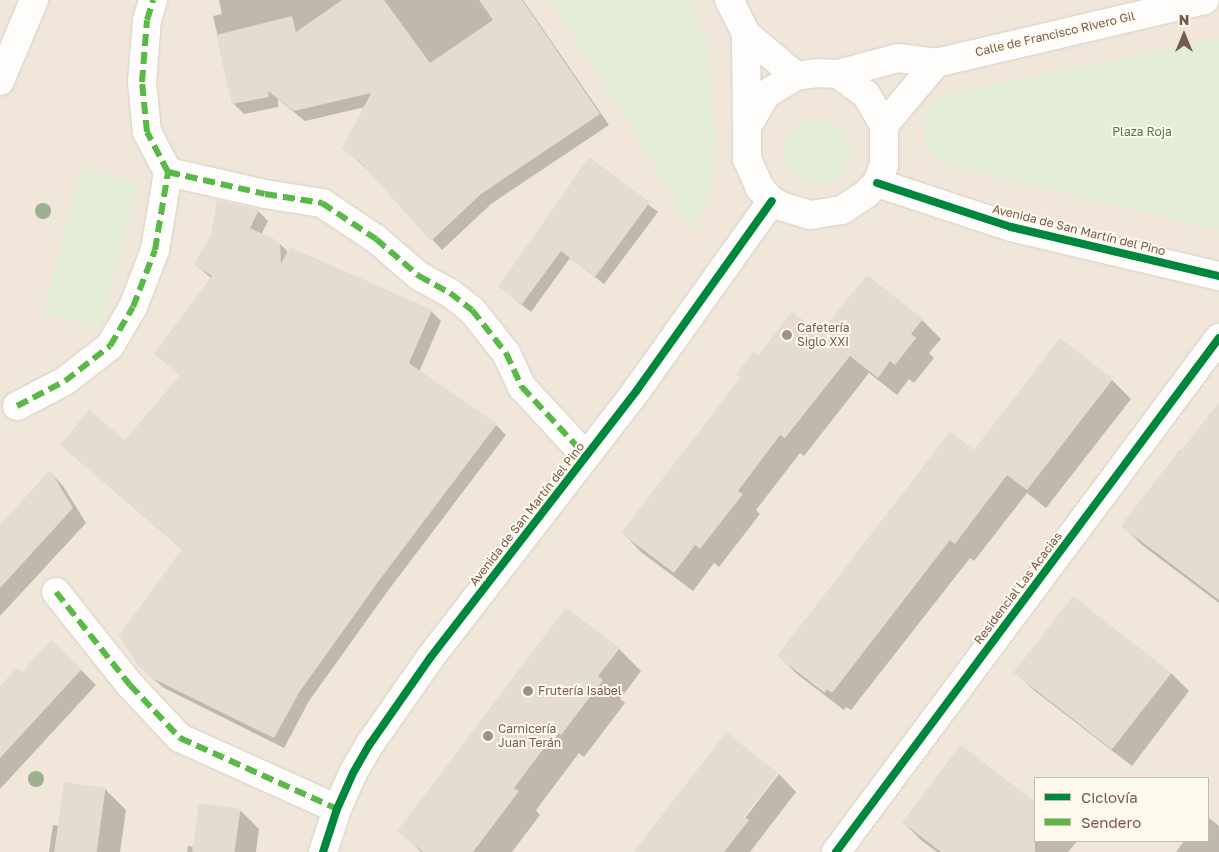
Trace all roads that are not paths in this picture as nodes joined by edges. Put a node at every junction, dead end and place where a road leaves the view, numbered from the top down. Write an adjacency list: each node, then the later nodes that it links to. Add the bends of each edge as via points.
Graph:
1 (34, 0): 9 (street)
2 (154, 0): 12 (street, via 148,20 142,82 148,132)
3 (729, 0): 5 (street)
4 (1204, 0): 6 (street, Calle de Francisco Rivero Gil)
5 (746, 34): 8 (street); 11 (street)
6 (936, 63): 7 (street, Calle de Francisco Rivero Gil, via 898,58); 10 (street)
7 (838, 74): 8 (street); 10 (street, via 866,94)
8 (796, 76): 11 (street, via 766,94)
9 (0, 81)
10 (884, 125): 13 (street, via 884,165)
11 (747, 127): 14 (street, via 747,160 760,188)
12 (168, 172): 17 (street, via 155,250 132,308 110,346 65,381); 18 (street, via 322,203 368,234 419,276 472,310 506,353 522,387)
13 (877, 183): 14 (street, via 842,210 810,215); 15 (street, Avenida de San Martín del Pino, via 1011,227)
14 (772, 201): 18 (street, Avenida de San Martín del Pino)
15 (1219, 276)
16 (1219, 338): 22 (street, Residencial Las Acacias)
17 (17, 406)
18 (586, 456): 20 (street, Avenida de San Martín del Pino, via 430,658 370,744)
19 (56, 592): 20 (street, via 130,685 180,738)
20 (337, 809): 21 (street, Avenida de San Martín del Pino)
21 (323, 852)
22 (836, 852)

